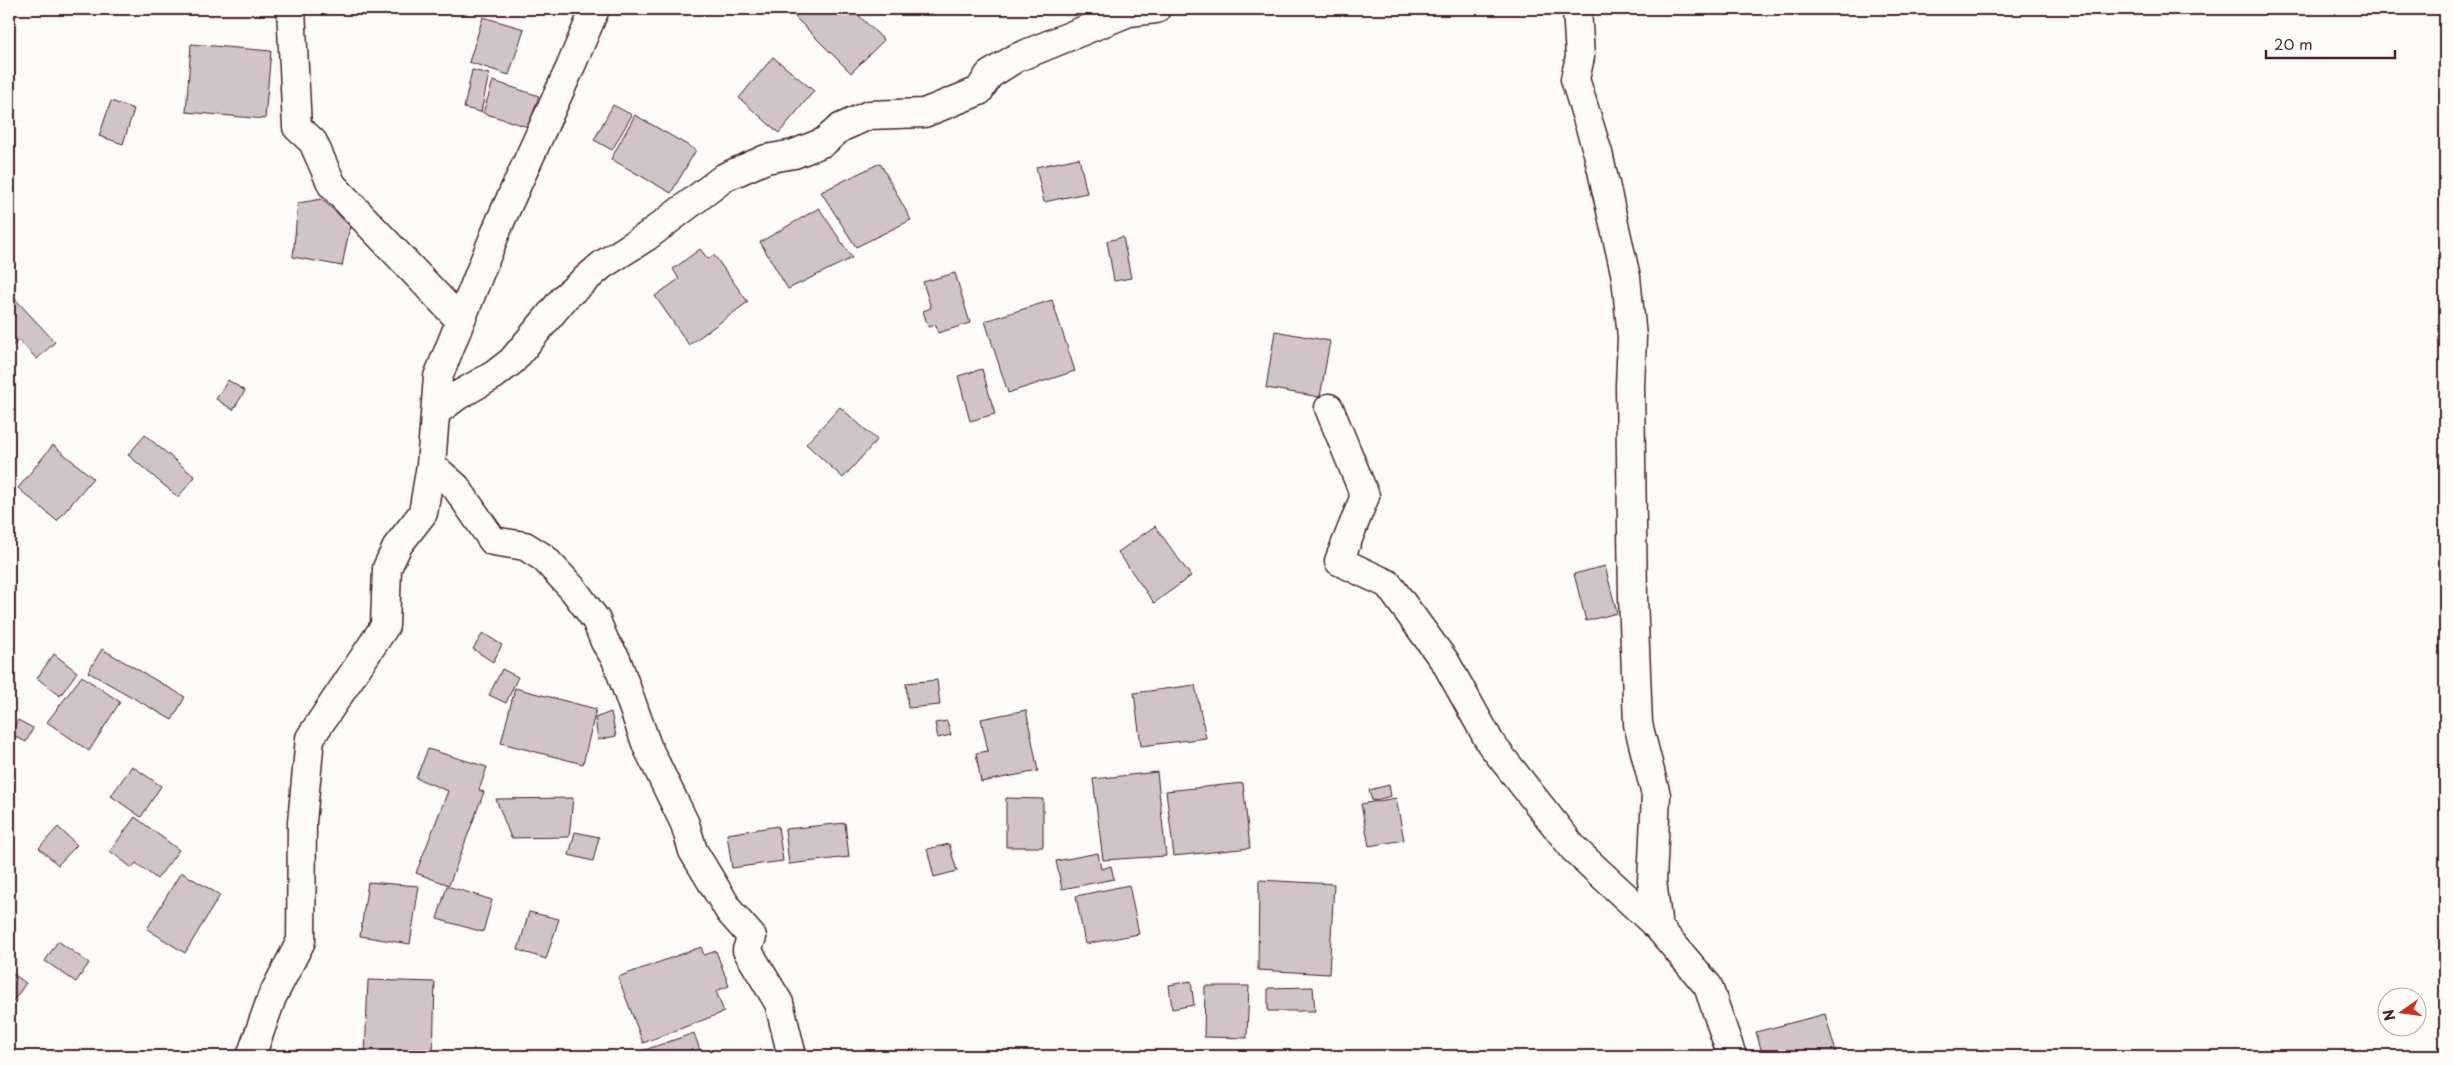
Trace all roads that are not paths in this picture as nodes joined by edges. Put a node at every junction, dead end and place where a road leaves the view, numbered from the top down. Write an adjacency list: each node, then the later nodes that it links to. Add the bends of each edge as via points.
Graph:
1 (290, 9): 5 (street, via 296,127 313,142 332,185)
2 (595, 9): 5 (street)
3 (1156, 9): 7 (street, via 1129,12 1016,58 989,74 979,91 924,114 868,115 840,128 824,142 794,154 766,160 726,177 646,237 602,265 565,297 512,361)
4 (1577, 9): 9 (street, via 1580,57 1575,79 1598,153 1626,277 1632,336 1632,558 1638,714 1656,795 1652,881)
5 (460, 320): 7 (street, via 438,377)
6 (1329, 408): 9 (street, via 1365,496 1339,561 1388,584 1446,663 1491,744 1574,849)
7 (437, 411): 8 (street)
8 (431, 465): 10 (street, via 423,513 398,545 387,568 385,626 310,738 302,822 301,941 272,998); 11 (street, via 456,487 493,541 525,546 544,558 596,620 616,659 647,746 685,824 694,852 730,912 752,937 747,950 780,1003)
9 (1658, 927): 12 (street, via 1708,986)
10 (251, 1056)
11 (792, 1056)
12 (1732, 1056)

